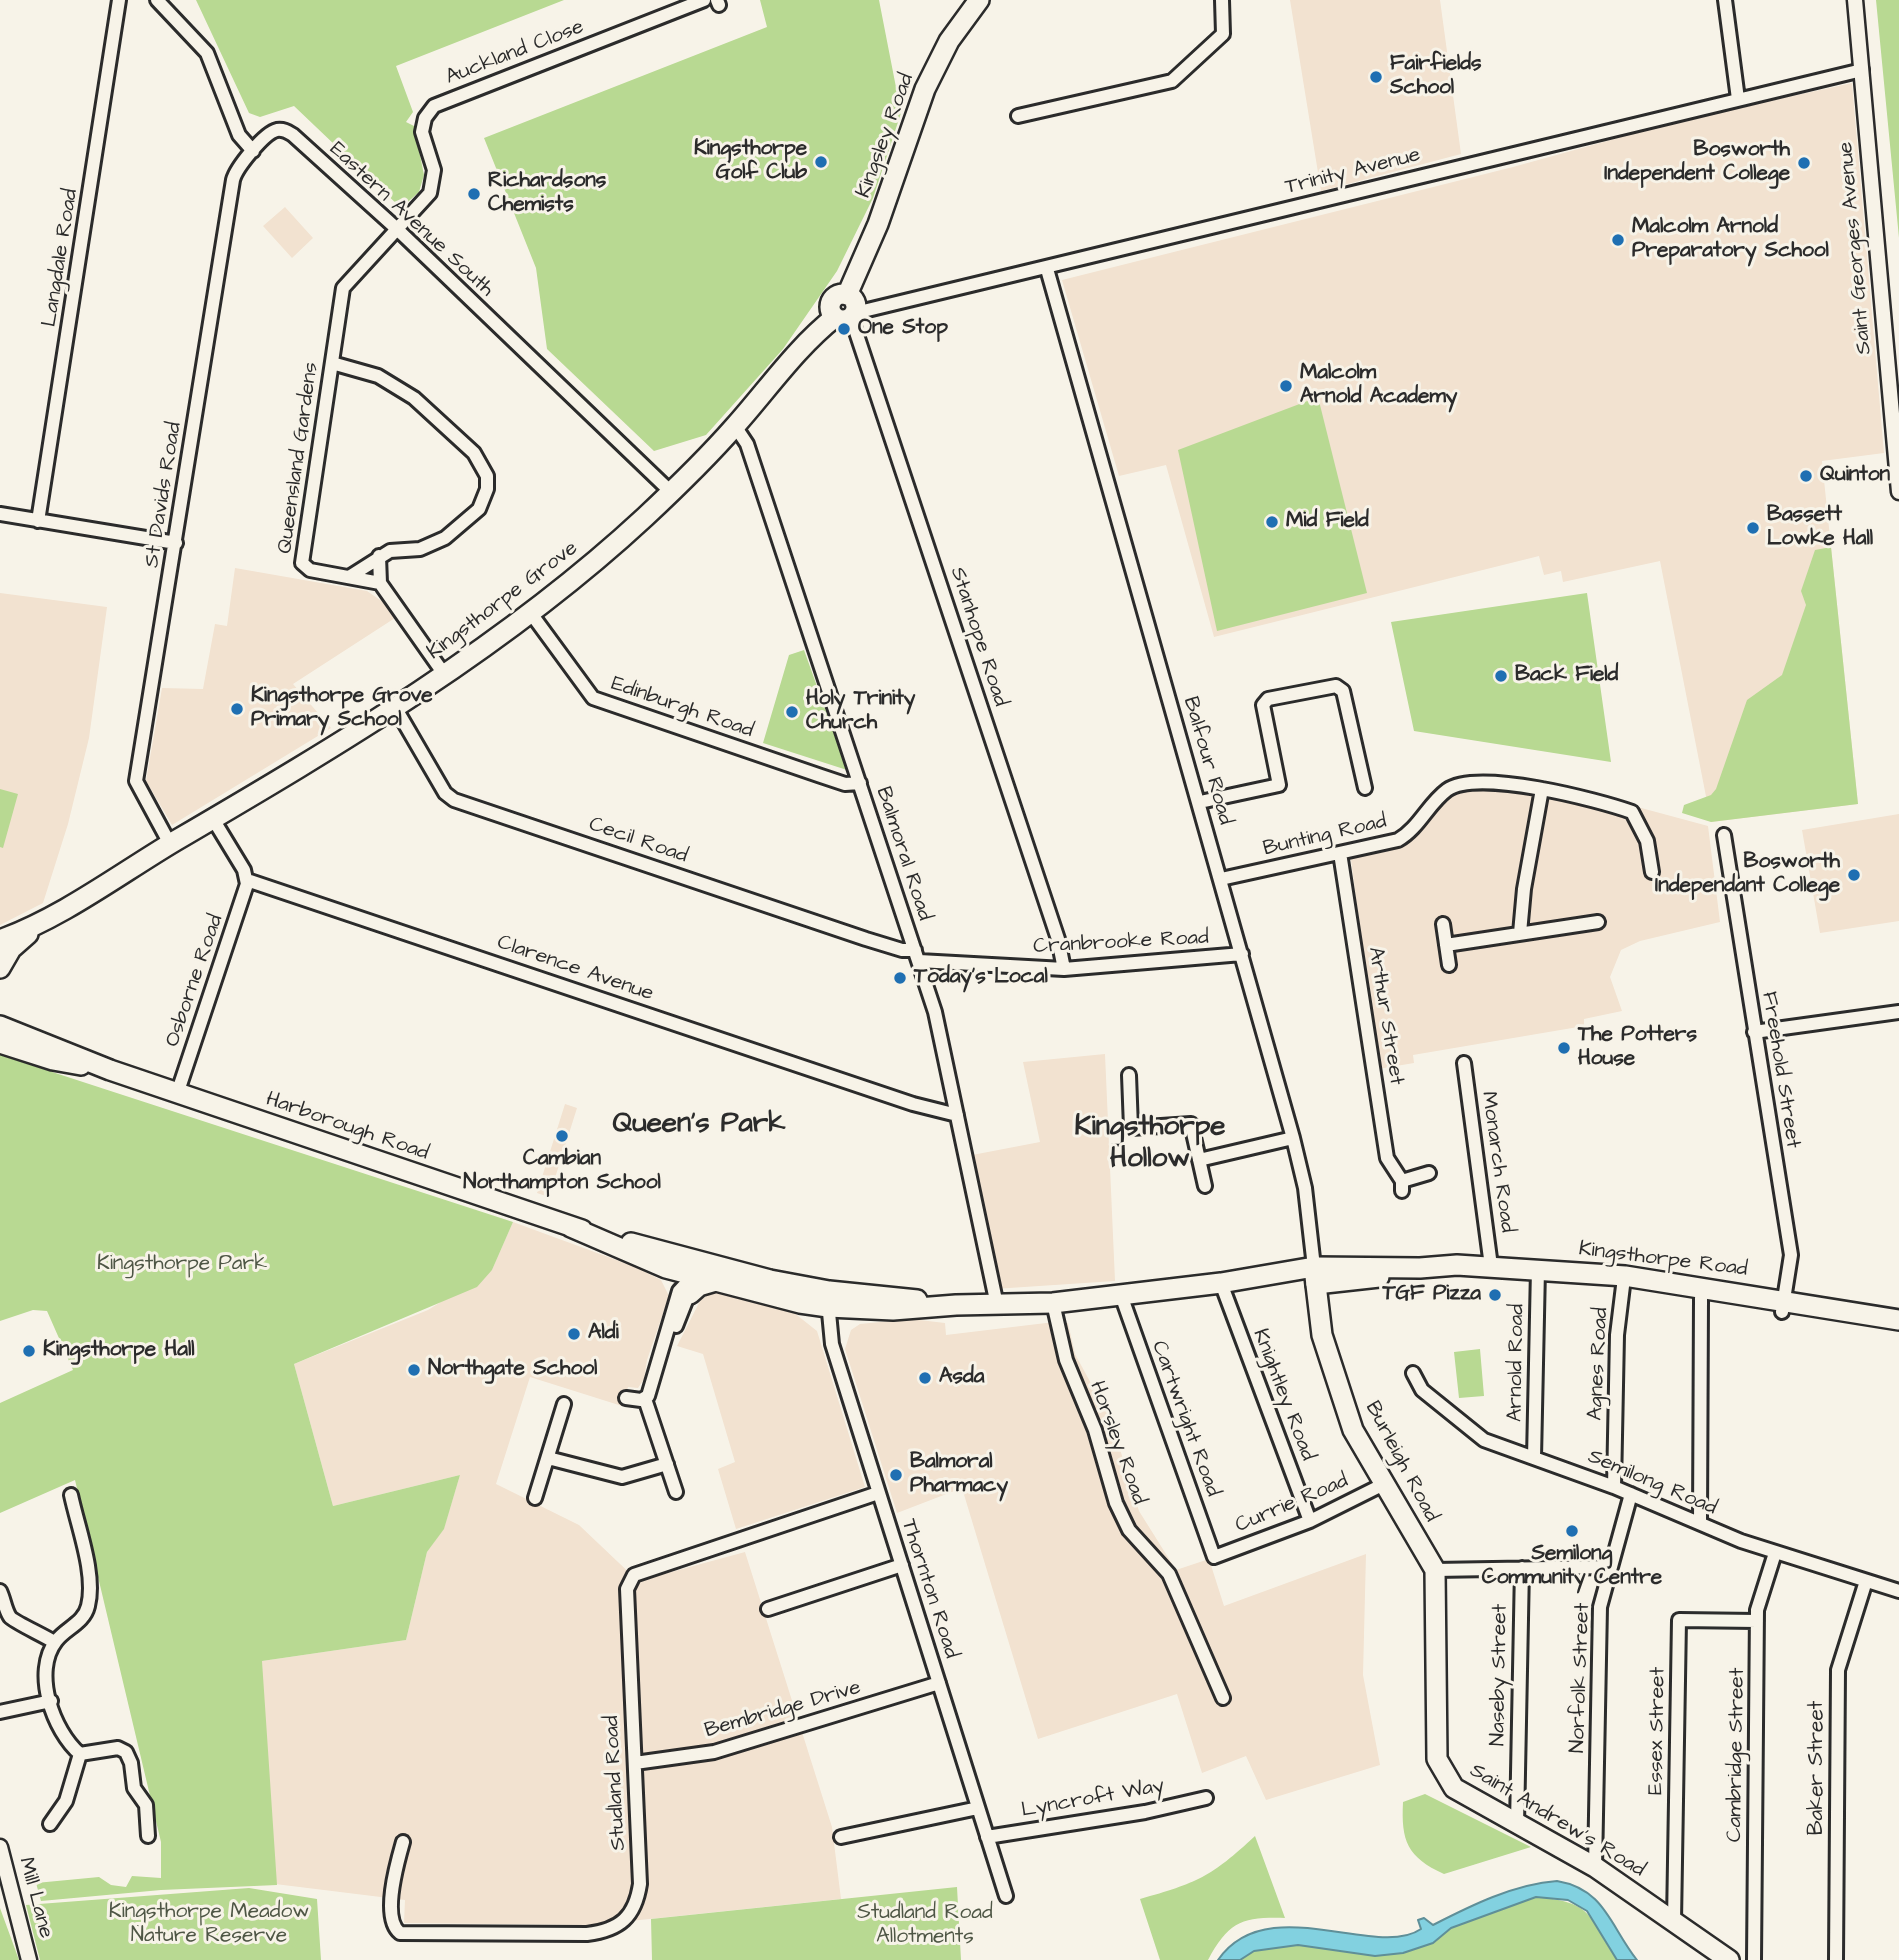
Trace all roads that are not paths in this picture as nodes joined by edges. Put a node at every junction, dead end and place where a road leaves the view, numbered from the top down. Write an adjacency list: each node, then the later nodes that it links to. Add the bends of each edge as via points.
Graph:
1 (119, 0): 20 (street, Langdale Road)
2 (157, 0): 11 (street, via 195,37 212,62 239,135)
3 (705, 0): 12 (street, Auckland Close, via 434,106 422,132 434,170 432,189)
4 (979, 0): 14 (main road, Kingsley Road, via 949,41 925,89)
5 (1222, 0): 10 (street, via 1223,34 1172,80)
6 (1725, 0): 9 (street)
7 (1855, 0): 8 (street, Saint Georges Avenue)
8 (1862, 70): 9 (street, Trinity Avenue); 18 (street, Saint Georges Avenue)
9 (1738, 100): 13 (street, Trinity Avenue)
10 (1018, 116)
11 (253, 151): 12 (street, Eastern Avenue South, via 273,132 288,132); 21 (street, St Davids Road, via 233,180)
12 (397, 229): 15 (street, Queensland Gardens, via 343,288); 17 (street, Eastern Avenue South)
13 (1047, 269): 14 (street, Trinity Avenue); 31 (street, Balfour Road)
14 (847, 310): 16 (main road, Kingsthorpe Grove, via 812,335); 49 (street, Stanhope Road)
15 (332, 363): 22 (street, via 379,376 414,398 474,453 487,476 488,489 479,509 445,538 427,547); 23 (street, Queensland Gardens, via 302,563)
16 (735, 426): 17 (main road, Kingsthorpe Grove); 28 (street, Balmoral Road, via 747,444)
17 (671, 492): 25 (main road, Kingsthorpe Grove, via 604,554)
18 (1899, 492)
19 (0, 514): 20 (street)
20 (38, 521): 21 (street)
21 (176, 543): 34 (street, St Davids Road, via 136,781)
22 (379, 556): 23 (street); 24 (street)
23 (349, 577): 24 (street, Queensland Gardens)
24 (380, 583): 26 (street)
25 (530, 612): 26 (main road, Kingsthorpe Grove); 28 (street, Edinburgh Road, via 593,698 845,784)
26 (444, 674): 27 (main road, Kingsthorpe Grove)
27 (395, 707): 32 (main road, Kingsthorpe Grove); 46 (street, Cecil Road, via 445,793 454,800)
28 (860, 783): 46 (street, Balmoral Road)
29 (1365, 788): 31 (street, via 1366,761 1343,691 1336,687 1268,699 1263,705 1279,785)
30 (1542, 789): 35 (street, Bunting Road, via 1456,785 1441,795 1407,835); 36 (street, Bunting Road, via 1632,812 1647,841); 42 (street)
31 (1200, 802): 37 (street, Balfour Road)
32 (213, 819): 34 (main road, Kingsthorpe Grove); 38 (street)
33 (1724, 835): 52 (street, Freehold Street)
34 (170, 844): 39 (main road, Kingsthorpe Grove)
35 (1340, 853): 37 (street, Bunting Road); 61 (street, Arthur Street, via 1387,1158 1402,1186)
36 (1652, 872)
37 (1221, 879): 45 (street, Balfour Road)
38 (247, 880): 57 (street, Osborne Road); 58 (street, Clarence Avenue)
39 (42, 922): 43 (main road, Kingsthorpe Grove); 48 (main road, via 10,949)
40 (1598, 922): 42 (street)
41 (1443, 924): 44 (street)
42 (1521, 933): 44 (street)
43 (0, 940)
44 (1446, 945): 47 (street)
45 (1242, 954): 49 (street, Cranbrooke Road); 59 (street, Balfour Road)
46 (917, 955): 49 (street, Cranbrooke Road); 58 (street, Balmoral Road, via 937,1020)
47 (1449, 965)
48 (0, 968)
49 (1064, 969)
50 (1899, 1012): 52 (street)
51 (0, 1026): 55 (main road, Harborough Road)
52 (1754, 1032): 77 (street, Freehold Street, via 1791,1255)
53 (0, 1043): 55 (main road, Harborough Road, via 53,1060)
54 (1464, 1063): 64 (street, Monarch Road)
55 (110, 1070): 57 (main road, Harborough Road)
56 (1129, 1074): 60 (street, via 1131,1128 1191,1124)
57 (177, 1094): 63 (main road, Harborough Road)
58 (957, 1115): 76 (street, Balmoral Road)
59 (1293, 1138): 60 (street); 68 (street, Balfour Road, via 1305,1188)
60 (1199, 1160): 62 (street)
61 (1429, 1173)
62 (1205, 1186)
63 (667, 1260): 66 (main road, Harborough Road); 71 (main road, via 693,1268)
64 (1491, 1266): 65 (main road, Kingsthorpe Road); 67 (main road, Kingsthorpe Road)
65 (1420, 1268): 67 (main road, Kingsthorpe Road, via 1454,1277); 68 (main road, Kingsthorpe Road)
66 (716, 1274): 71 (main road, via 699,1286); 74 (main road, via 739,1272); 74 (main road, Kingsthorpe Road, via 800,1303)
67 (1537, 1274): 70 (main road, Kingsthorpe Road); 77 (main road, Kingsthorpe Road, via 1625,1276); 85 (street, Arnold Road)
68 (1315, 1275): 69 (main road, Kingsthorpe Road); 87 (main road, Burleigh Road, via 1322,1335 1353,1430)
69 (1222, 1283): 72 (main road, Kingsthorpe Road); 94 (street, Knightley Road)
70 (1623, 1286): 73 (main road, Kingsthorpe Road); 88 (street, Agnes Road, via 1617,1335)
71 (688, 1287): 82 (street)
72 (1121, 1295): 75 (main road, Kingsthorpe Road); 97 (street, Cartwright Road)
73 (1702, 1298): 77 (main road, Kingsthorpe Road); 95 (street)
74 (828, 1299): 76 (main road, Kingsthorpe Road, via 893,1310); 90 (street, Thornton Road, via 832,1344)
75 (1053, 1303): 76 (main road, Kingsthorpe Road); 110 (street, Horsley Road, via 1066,1360 1095,1430 1116,1503 1129,1530 1169,1574)
76 (997, 1305)
77 (1788, 1308): 78 (main road, Kingsthorpe Road); 79 (main road)
78 (1899, 1320)
79 (1899, 1331)
80 (1413, 1373): 85 (street, Semilong Road, via 1422,1391 1484,1440)
81 (626, 1398): 82 (street)
82 (645, 1399): 86 (street)
83 (564, 1404): 84 (street)
84 (548, 1458): 86 (street, via 622,1477); 93 (street)
85 (1534, 1458): 88 (street, Semilong Road)
86 (667, 1464): 89 (street)
87 (1384, 1484): 94 (street, Currie Road); 101 (main road, Burleigh Road)
88 (1614, 1487): 91 (street, Semilong Road)
89 (676, 1492)
90 (878, 1493): 98 (street, Thornton Road); 114 (street, Studland Road, via 634,1575 626,1589)
91 (1631, 1494): 95 (street, Semilong Road); 99 (street, Norfolk Street)
92 (71, 1495): 108 (street, via 91,1587 82,1619)
93 (535, 1498)
94 (1310, 1521): 97 (street, Currie Road)
95 (1700, 1523): 96 (street, Semilong Road)
96 (1775, 1553): 102 (street, Semilong Road); 107 (street, Cambridge Street)
97 (1214, 1557)
98 (902, 1565): 106 (street); 109 (street, Thornton Road)
99 (1609, 1567): 100 (street); 124 (street, Norfolk Street, via 1600,1606)
100 (1522, 1568): 101 (street); 118 (street, Naseby Street)
101 (1435, 1570): 105 (main road, Burleigh Road)
102 (1866, 1581): 104 (street, Semilong Road); 130 (street, Baker Street, via 1838,1670)
103 (0, 1591): 108 (street, via 9,1616)
104 (1899, 1591)
105 (1437, 1593): 118 (main road, Saint Andrew's Road, via 1440,1768 1454,1788)
106 (768, 1609)
107 (1757, 1621): 126 (street, Essex Street, via 1679,1620); 129 (street, Cambridge Street)
108 (54, 1642): 111 (street, via 45,1671)
109 (939, 1683): 114 (street, Bembridge Drive, via 714,1752); 116 (street, Thornton Road)
110 (1223, 1698)
111 (51, 1701): 112 (street); 113 (street, via 63,1735)
112 (0, 1712)
113 (80, 1754): 117 (street, via 66,1801); 119 (street, via 118,1748 126,1752 134,1788 146,1805)
114 (635, 1763): 122 (street, Studland Road, via 637,1901 625,1921 605,1932 400,1933 392,1922 393,1881)
115 (1206, 1798): 121 (street, Lyncroft Way)
116 (978, 1808): 120 (street); 121 (street, Thornton Road)
117 (50, 1824)
118 (1517, 1824): 124 (main road, Saint Andrew's Road)
119 (149, 1836)
120 (841, 1837)
121 (987, 1837): 125 (street, Thornton Road)
122 (403, 1842)
123 (0, 1847): 127 (street, Mill Lane)
124 (1595, 1867): 126 (main road, Saint Andrew's Road)
125 (1006, 1896)
126 (1674, 1921): 128 (main road, Saint Andrew's Road)
127 (29, 1960)
128 (1730, 1960)
129 (1754, 1960)
130 (1836, 1960)

